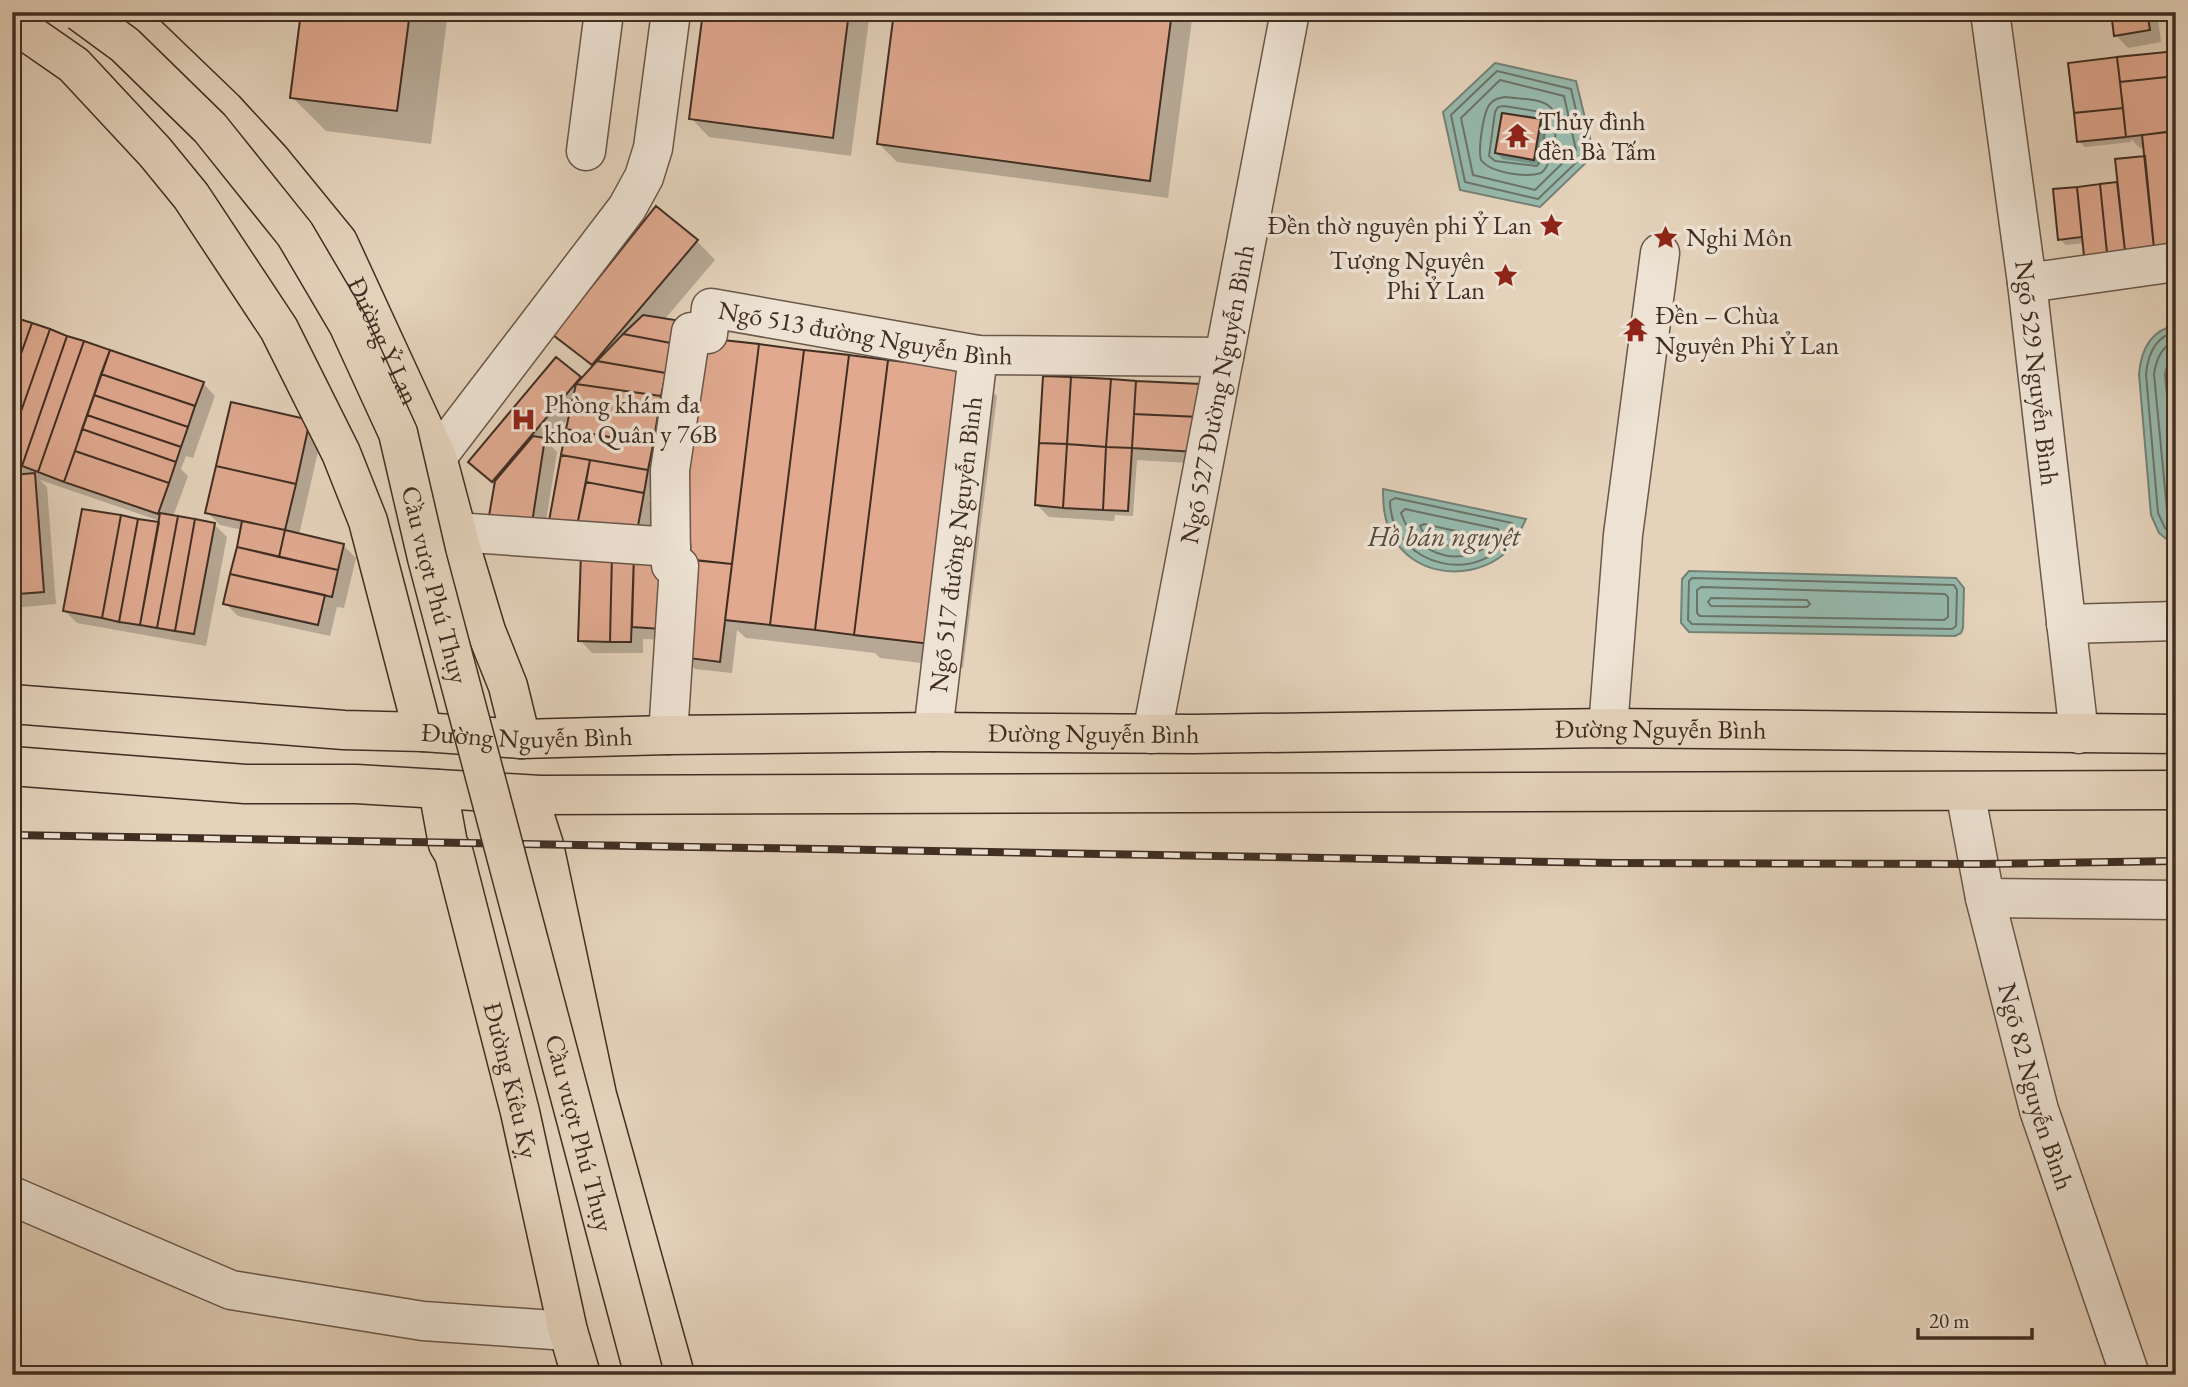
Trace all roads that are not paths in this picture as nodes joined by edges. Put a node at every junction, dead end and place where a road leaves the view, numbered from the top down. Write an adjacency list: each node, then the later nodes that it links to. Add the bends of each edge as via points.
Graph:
1 (80, 12): 38 (main road, Cầu vượt Phú Thụy, bridge, via 125,45 210,128 295,234 348,324 398,433 430,572)
2 (123, 12): 14 (main road, Đường Ỷ Lan, via 225,110 338,242)
3 (604, 12): 8 (street)
4 (671, 12): 14 (street, via 653,149 645,177 627,208)
5 (1290, 12): 13 (street, Ngõ 527 Đường Nguyễn Bình)
6 (1990, 12): 11 (street, Ngõ 529 Nguyễn Bình)
7 (12, 22): 21 (main road, via 74,65 155,152 191,196 279,329 341,453 368,521)
8 (586, 150)
9 (1660, 253): 20 (street, via 1617,590)
10 (2176, 262): 11 (street)
11 (2026, 284): 18 (street, Ngõ 529 Nguyễn Bình)
12 (978, 355): 13 (street, Ngõ 513 đường Nguyễn Bình); 16 (street, Ngõ 513 đường Nguyễn Bình, via 711,308 708,334 691,332 670,470); 22 (street, Ngõ 517 đường Nguyễn Bình)
13 (1224, 357): 23 (street, Ngõ 527 Đường Nguyễn Bình)
14 (437, 457): 15 (main road, Đường Ỷ Lan)
15 (456, 532): 16 (street); 27 (main road, Đường Ỷ Lan)
16 (671, 547): 26 (street, Ngõ 513 đường Nguyễn Bình, via 671,565 678,566)
17 (2176, 621): 18 (street)
18 (2066, 624): 24 (street, Ngõ 529 Nguyễn Bình)
19 (12, 704): 21 (main road, Đường Nguyễn Bình)
20 (1608, 728): 23 (main road, Đường Nguyễn Bình); 24 (main road, Đường Nguyễn Bình)
21 (423, 732): 27 (main road, Đường Nguyễn Bình)
22 (933, 732): 23 (main road, Đường Nguyễn Bình); 26 (main road, Đường Nguyễn Bình)
23 (1152, 734)
24 (2080, 734): 25 (main road, Đường Nguyễn Bình)
25 (2176, 734)
26 (668, 735): 27 (main road, Đường Nguyễn Bình)
27 (522, 739)
28 (12, 766): 29 (main road, via 245,784)
29 (438, 789): 32 (main road); 36 (main road, Đường Kiêu Kỵ, via 448,844 520,1112)
30 (2176, 790): 31 (main road)
31 (1965, 791): 32 (main road); 33 (street, Ngõ 82 Nguyễn Bình)
32 (528, 795): 39 (main road, via 544,845 597,1095)
33 (1984, 898): 34 (street); 40 (street, Ngõ 82 Nguyễn Bình, via 2039,1110)
34 (2176, 900)
35 (12, 1196): 36 (street, via 231,1290 424,1321)
36 (568, 1331): 37 (main road, Đường Kiêu Kỵ)
37 (581, 1375)
38 (644, 1375)
39 (675, 1375)
40 (2130, 1375)

